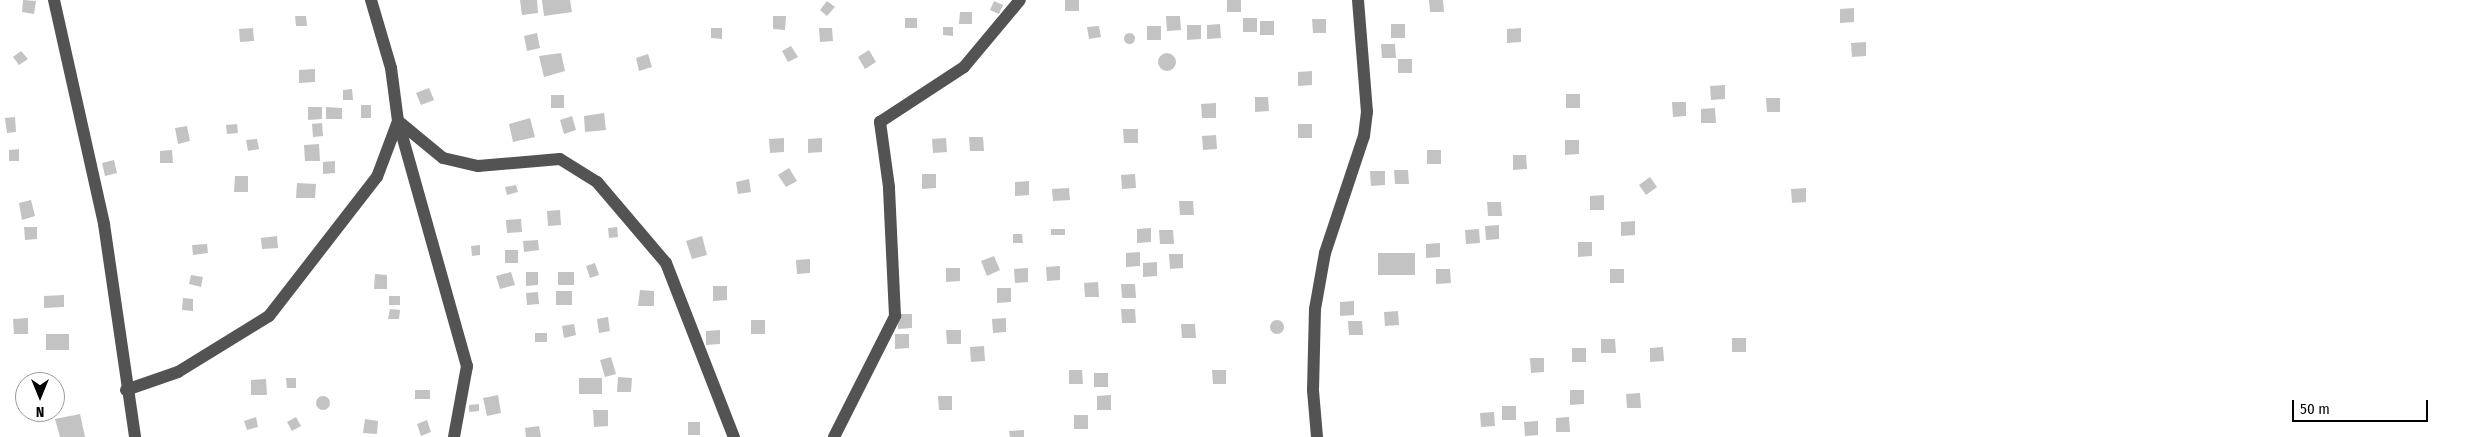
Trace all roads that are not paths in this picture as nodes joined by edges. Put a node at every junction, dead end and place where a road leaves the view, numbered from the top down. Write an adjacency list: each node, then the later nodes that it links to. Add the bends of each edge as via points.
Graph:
1 (54, 0): 6 (street, via 104,224)
2 (371, 0): 5 (street, via 391,68)
3 (1020, 0): 10 (street, via 964,67 880,122 889,187 895,316)
4 (1358, 0): 11 (street, via 1366,112 1364,136 1325,253 1315,309 1313,390)
5 (398, 120): 6 (street, via 378,177 269,316 178,372); 8 (street, via 467,366); 9 (street, via 443,158 478,166 560,159 597,182 666,263)
6 (126, 390): 7 (street)
7 (135, 437)
8 (454, 437)
9 (734, 437)
10 (834, 437)
11 (1317, 437)

